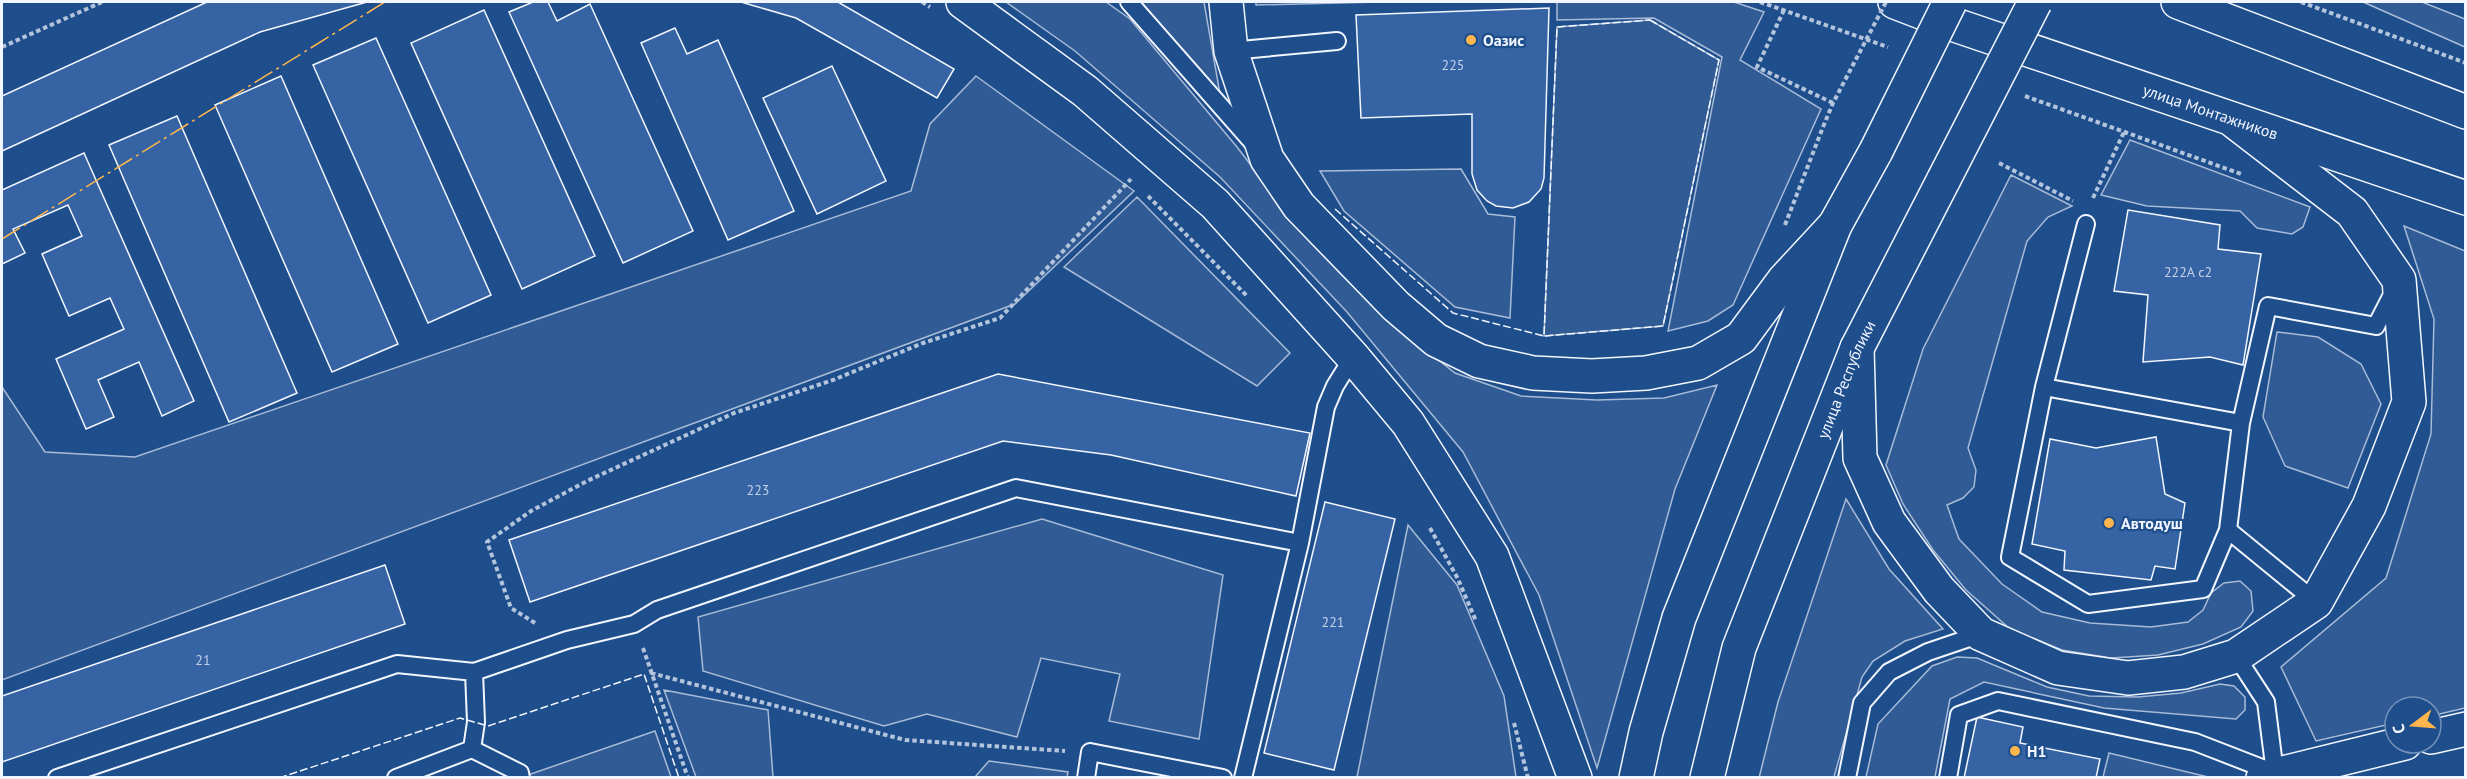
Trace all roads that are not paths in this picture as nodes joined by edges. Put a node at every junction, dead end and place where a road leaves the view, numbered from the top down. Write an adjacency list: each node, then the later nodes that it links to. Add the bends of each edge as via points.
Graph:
1 (963, 2): 18 (main road, via 1085,91 1215,204)
2 (1129, 2): 12 (lane)
3 (1226, 2): 9 (main road)
4 (1895, 2): 7 (main road, улица Монтажников)
5 (2035, 2): 17 (main road, улица Республики, bridge)
6 (2178, 2): 10 (main road)
7 (1952, 13): 11 (main road, улица Монтажников); 15 (main road, bridge)
8 (1337, 41): 9 (lane)
9 (1231, 51): 12 (main road)
10 (2460, 107)
11 (2235, 122): 13 (main road, улица Монтажников); 16 (main road, via 2352,212)
12 (1267, 159): 15 (main road, via 1299,206 1338,248 1436,340 1479,361 1533,373 1614,375 1698,363 1741,338 1784,280)
13 (2466, 198)
14 (2086, 224): 19 (lane)
15 (1835, 225): 39 (main road, via 1679,618)
16 (2399, 280): 20 (lane, via 2376,326 2268,306); 23 (main road, via 2409,402 2369,506)
17 (1857, 348): 24 (main road, via 1860,458 1889,522 1939,590); 40 (main road, улица Республики, via 1739,648)
18 (1353, 357): 22 (lane, via 1326,407); 31 (main road, via 1408,423 1492,556)
19 (2044, 387): 20 (lane); 21 (lane, via 2010,557 2088,604 2203,589)
20 (2241, 423): 21 (lane)
21 (2228, 530): 23 (lane)
22 (1300, 543): 26 (lane, via 1016,488 657,610 634,624 567,640); 38 (lane)
23 (2316, 602): 25 (main road)
24 (1981, 634): 25 (main road, via 2058,668 2128,678 2184,672); 41 (lane, via 1928,652 1889,672 1862,703)
25 (2236, 656): 32 (lane, via 2266,702)
26 (474, 672): 30 (lane, via 476,722); 33 (lane, via 397,664)
27 (2466, 729): 28 (main road)
28 (2443, 734)
29 (2383, 748): 32 (main road)
30 (472, 749): 34 (lane); 35 (lane)
31 (1565, 768)
32 (2269, 775): 42 (lane, via 2195,742 1998,701 1959,716)
33 (57, 777)
34 (396, 777)
35 (521, 777)
36 (1086, 777): 37 (lane, via 1090,752)
37 (1223, 777)
38 (1243, 777)
39 (1636, 777)
40 (1707, 777)
41 (1847, 777)
42 (1948, 777)

